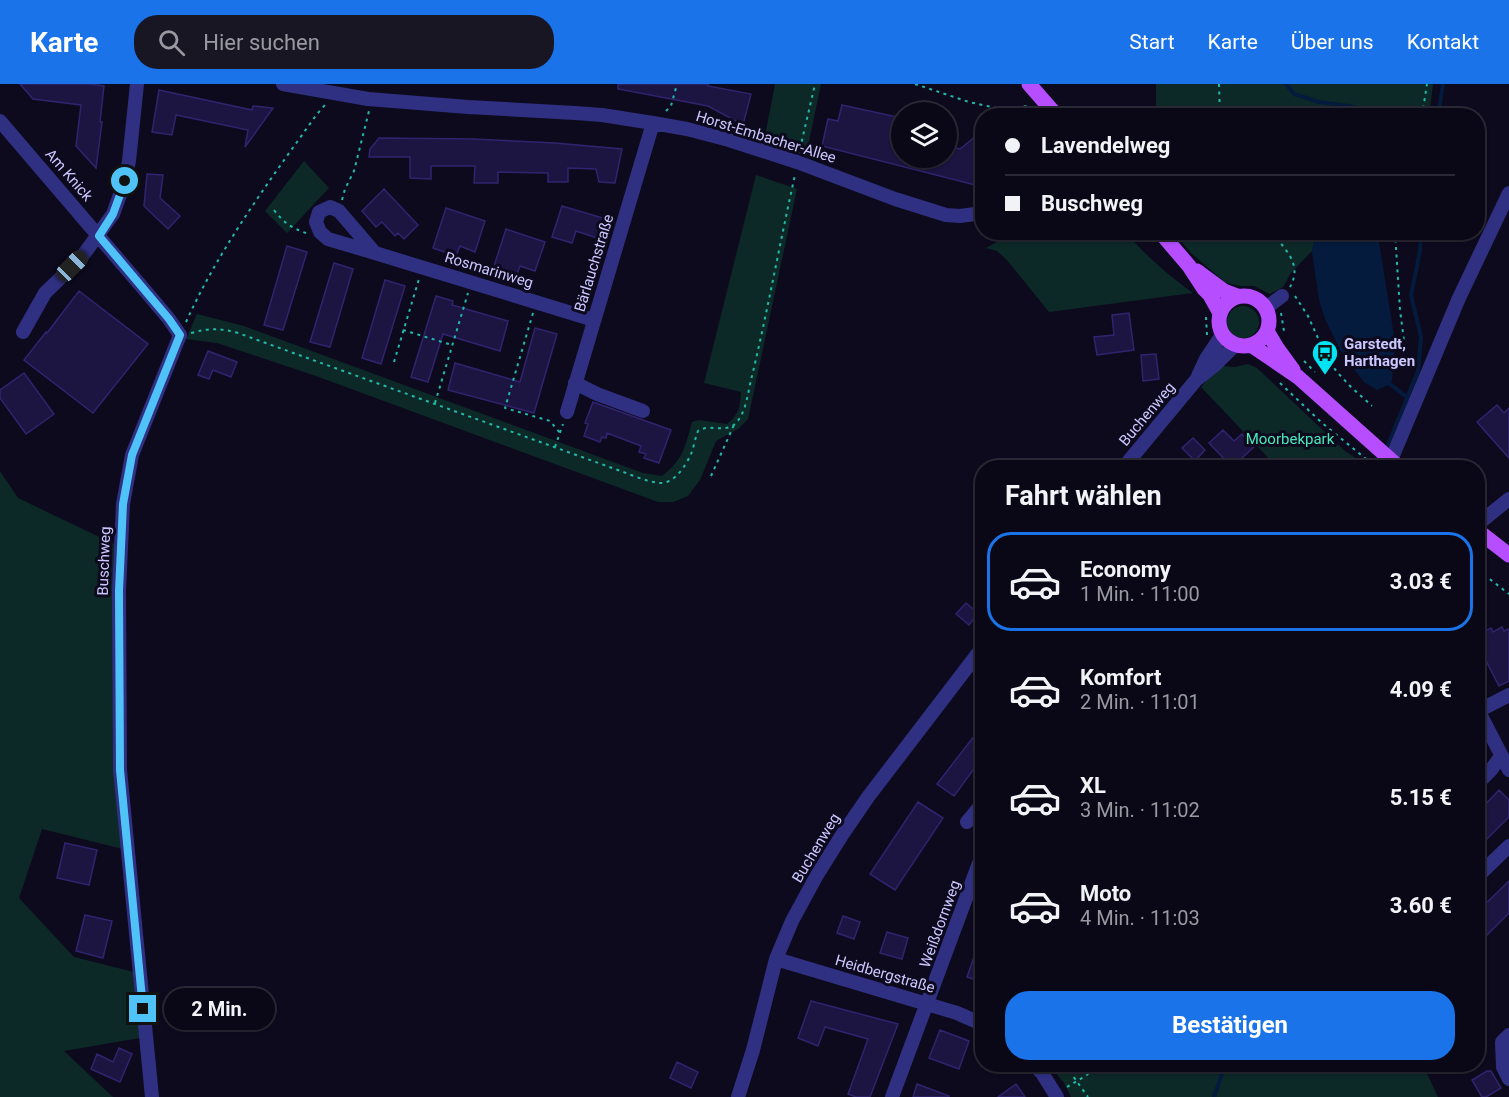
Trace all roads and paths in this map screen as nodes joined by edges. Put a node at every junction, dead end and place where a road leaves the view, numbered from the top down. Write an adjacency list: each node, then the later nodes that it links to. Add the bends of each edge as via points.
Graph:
1 (137, 84): 25 (street, via 125,181 113,214)
2 (283, 84): 9 (street, Horst-Embacher-Allee)
3 (677, 84): 18 (path, via 671,106)
4 (815, 84): 19 (path)
5 (915, 84): 12 (path)
6 (1029, 84): 14 (main road)
7 (1219, 84): 15 (path)
8 (1427, 84): 16 (path)
9 (336, 93): 10 (street, Horst-Embacher-Allee); 41 (path, via 246,215 197,297)
10 (371, 99): 18 (street, Horst-Embacher-Allee, via 602,115); 22 (path, via 354,171)
11 (1035, 106): 13 (path)
12 (996, 108)
13 (1012, 108)
14 (1050, 108)
15 (1220, 108)
16 (1423, 108)
17 (0, 121): 25 (street, Am Knick)
18 (653, 123): 19 (street, Horst-Embacher-Allee, via 729,140); 37 (street, Bärlauchstraße)
19 (797, 162): 23 (street, Horst-Embacher-Allee, via 946,215); 57 (path, via 758,352 742,414)
20 (1509, 193): 63 (street, via 1455,309)
21 (274, 210): 24 (path, via 282,222 295,230)
22 (339, 211): 24 (street, via 330,207 320,212 316,222); 29 (street)
23 (975, 214)
24 (320, 232): 29 (street, Rosmarinweg)
25 (99, 236): 40 (street, via 45,293); 41 (street, Am Knick)
26 (1167, 240): 30 (main road)
27 (1278, 240): 54 (path, via 1294,264 1294,281 1289,289 1308,316 1327,358)
28 (1396, 240): 44 (path)
29 (375, 253): 31 (street, Rosmarinweg)
30 (1189, 266): 33 (main road); 36 (main road)
31 (422, 267): 32 (street, Rosmarinweg); 38 (path)
32 (471, 282): 35 (street, Rosmarinweg); 45 (path)
33 (1237, 296): 34 (main road); 36 (main road)
34 (1275, 301): 39 (main road); 43 (path, via 1281,311)
35 (537, 302): 37 (street, Rosmarinweg); 58 (path, via 505,408 549,421)
36 (1220, 313): 42 (main road)
37 (594, 320): 52 (street, Bärlauchstraße)
38 (403, 330): 45 (path); 48 (path)
39 (1267, 331): 47 (main road); 49 (main road)
40 (23, 332)
41 (180, 335): 53 (path, via 207,328 238,333); 93 (street, Buschweg, via 132,455 123,504 119,591 120,770)
42 (1222, 335): 46 (main road); 51 (street, Buchenweg)
43 (1285, 338)
44 (1404, 341)
45 (452, 345): 53 (path)
46 (1235, 345): 47 (main road); 51 (street, Buchenweg)
47 (1251, 345): 49 (main road)
48 (394, 362)
49 (1299, 377): 62 (main road)
50 (1275, 378): 61 (path)
51 (1196, 380): 60 (street, Buchenweg)
52 (575, 383): 55 (street); 56 (street, Bärlauchstraße)
53 (434, 403): 59 (path)
54 (1372, 406)
55 (643, 411)
56 (567, 412): 58 (path)
57 (734, 425): 59 (path, via 698,431 683,467 665,483); 64 (path)
58 (560, 433): 59 (path)
59 (555, 447)
60 (1130, 460)
61 (1367, 460)
62 (1392, 460)
63 (1398, 460)
64 (711, 476)
65 (1509, 500): 66 (street)
66 (1485, 519)
67 (1485, 536): 68 (main road)
68 (1509, 555)
69 (1485, 575): 70 (path)
70 (1509, 594)
71 (975, 657): 83 (street, Buchenweg, via 842,835 797,912)
72 (1509, 695): 73 (street)
73 (1485, 707)
74 (1485, 724): 75 (street)
75 (1502, 756): 76 (street); 77 (street)
76 (1509, 770)
77 (1485, 776)
78 (975, 812): 79 (street)
79 (967, 822)
80 (1509, 846): 81 (street)
81 (1485, 869)
82 (975, 874): 84 (street, Weißdornweg)
83 (776, 959): 84 (street, Heidbergstraße); 94 (street, Buchenweg)
84 (928, 1004): 85 (street, Heidbergstraße); 95 (street, Weißdornweg)
85 (975, 1021)
86 (1509, 1035): 90 (street, via 1502,1042 1503,1067)
87 (1041, 1072): 92 (street)
88 (1070, 1072): 91 (path)
89 (1089, 1072): 91 (path)
90 (1509, 1079)
91 (1076, 1081): 92 (path); 96 (path)
92 (1056, 1095)
93 (152, 1097)
94 (738, 1097)
95 (892, 1097)
96 (1088, 1097)

